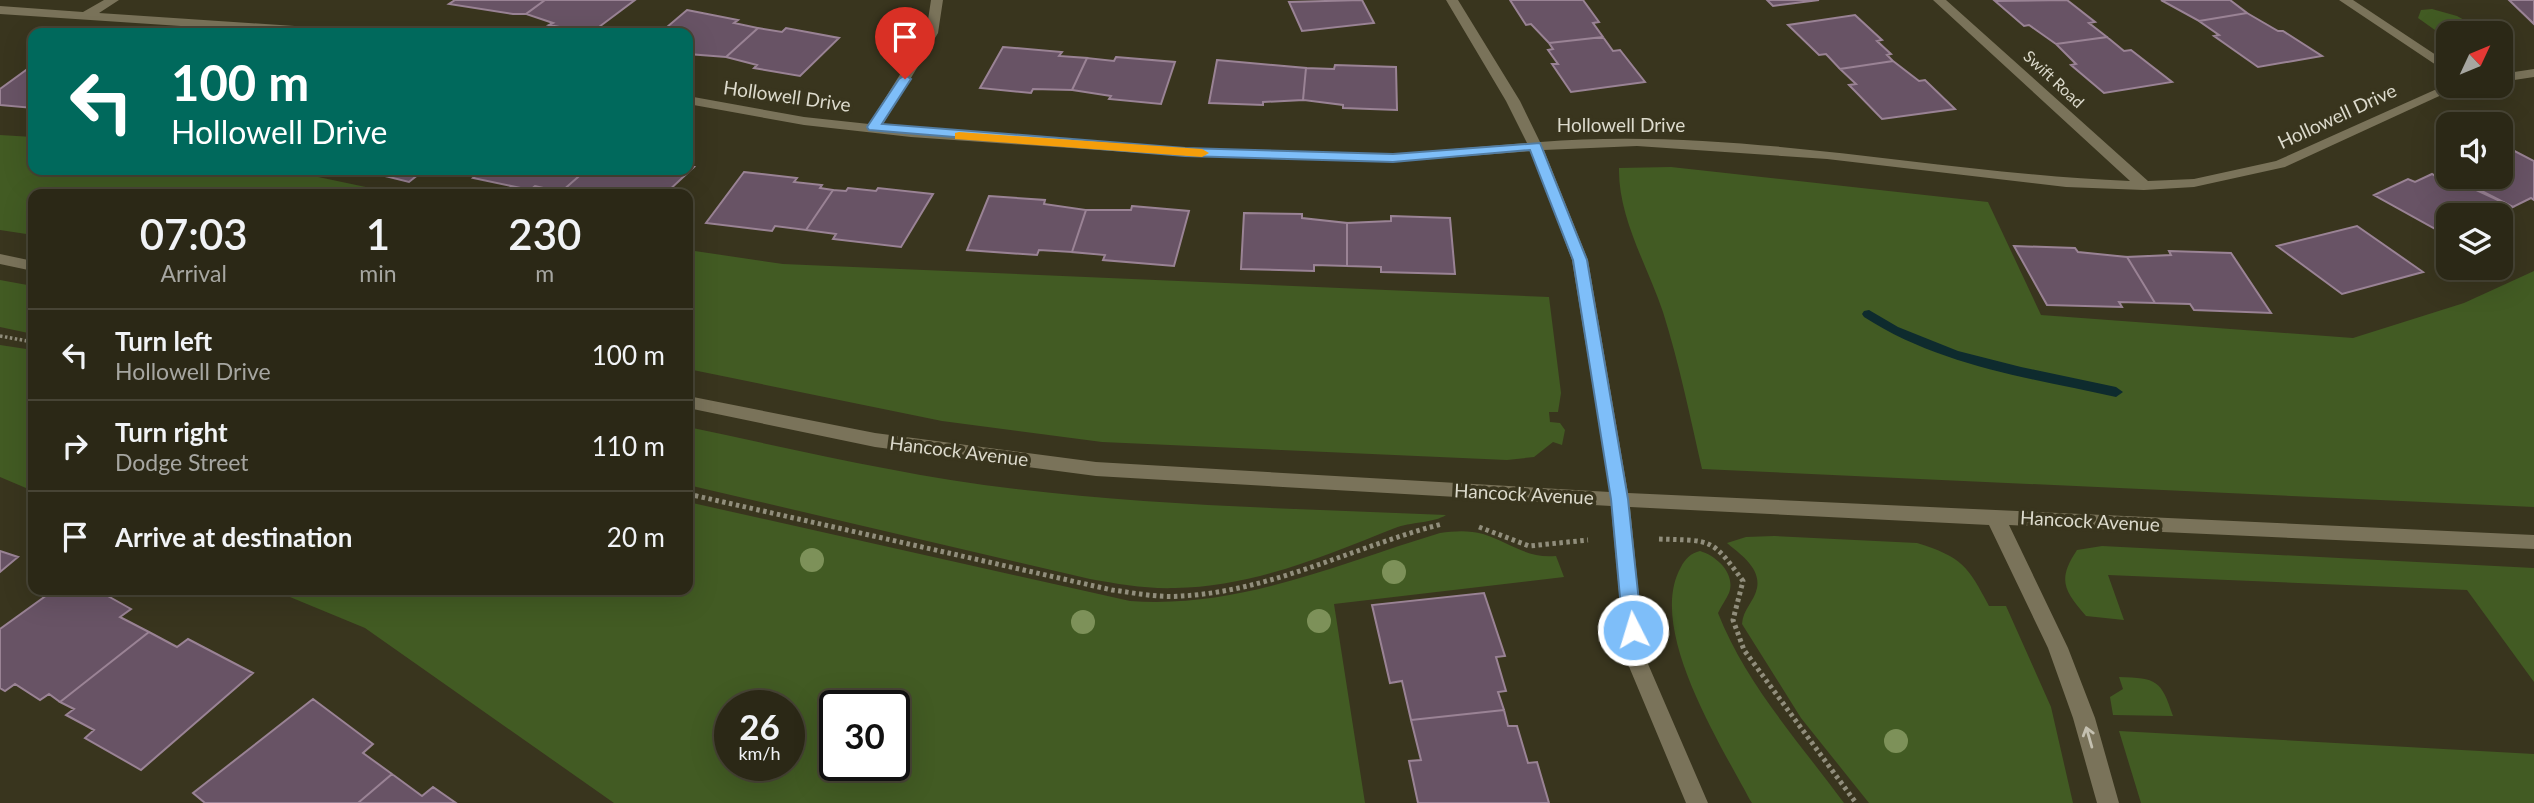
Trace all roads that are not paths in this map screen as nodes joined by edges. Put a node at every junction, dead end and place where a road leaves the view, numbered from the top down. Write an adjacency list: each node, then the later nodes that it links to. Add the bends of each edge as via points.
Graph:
1 (113, 0): 7 (street)
2 (937, 0): 14 (street, via 932,33)
3 (1452, 0): 15 (street)
4 (1939, 0): 16 (street, Swift Road)
5 (2345, 0): 9 (street)
6 (0, 10): 7 (street)
7 (83, 18): 8 (street)
8 (253, 28)
9 (2436, 61)
10 (2534, 73): 11 (street)
11 (2513, 76)
12 (2436, 94): 16 (street, Hollowell Drive, via 2280,164 2194,183)
13 (693, 101): 14 (street, Hollowell Drive, via 804,121)
14 (874, 127): 15 (street, Hollowell Drive, via 1185,152 1393,158)
15 (1535, 146): 16 (street, Hollowell Drive, via 1708,145 2066,183); 20 (street, via 1580,260)
16 (2144, 186)
17 (0, 259): 18 (street)
18 (28, 265)
19 (693, 403): 20 (street, Hancock Avenue, via 875,440 1096,469)
20 (1620, 499): 21 (street, Hancock Avenue); 23 (street, via 1635,657)
21 (1995, 517): 22 (street, Hancock Avenue); 24 (street, one-way to 21, via 2058,648)
22 (2534, 542)
23 (1698, 803)
24 (2108, 803)

